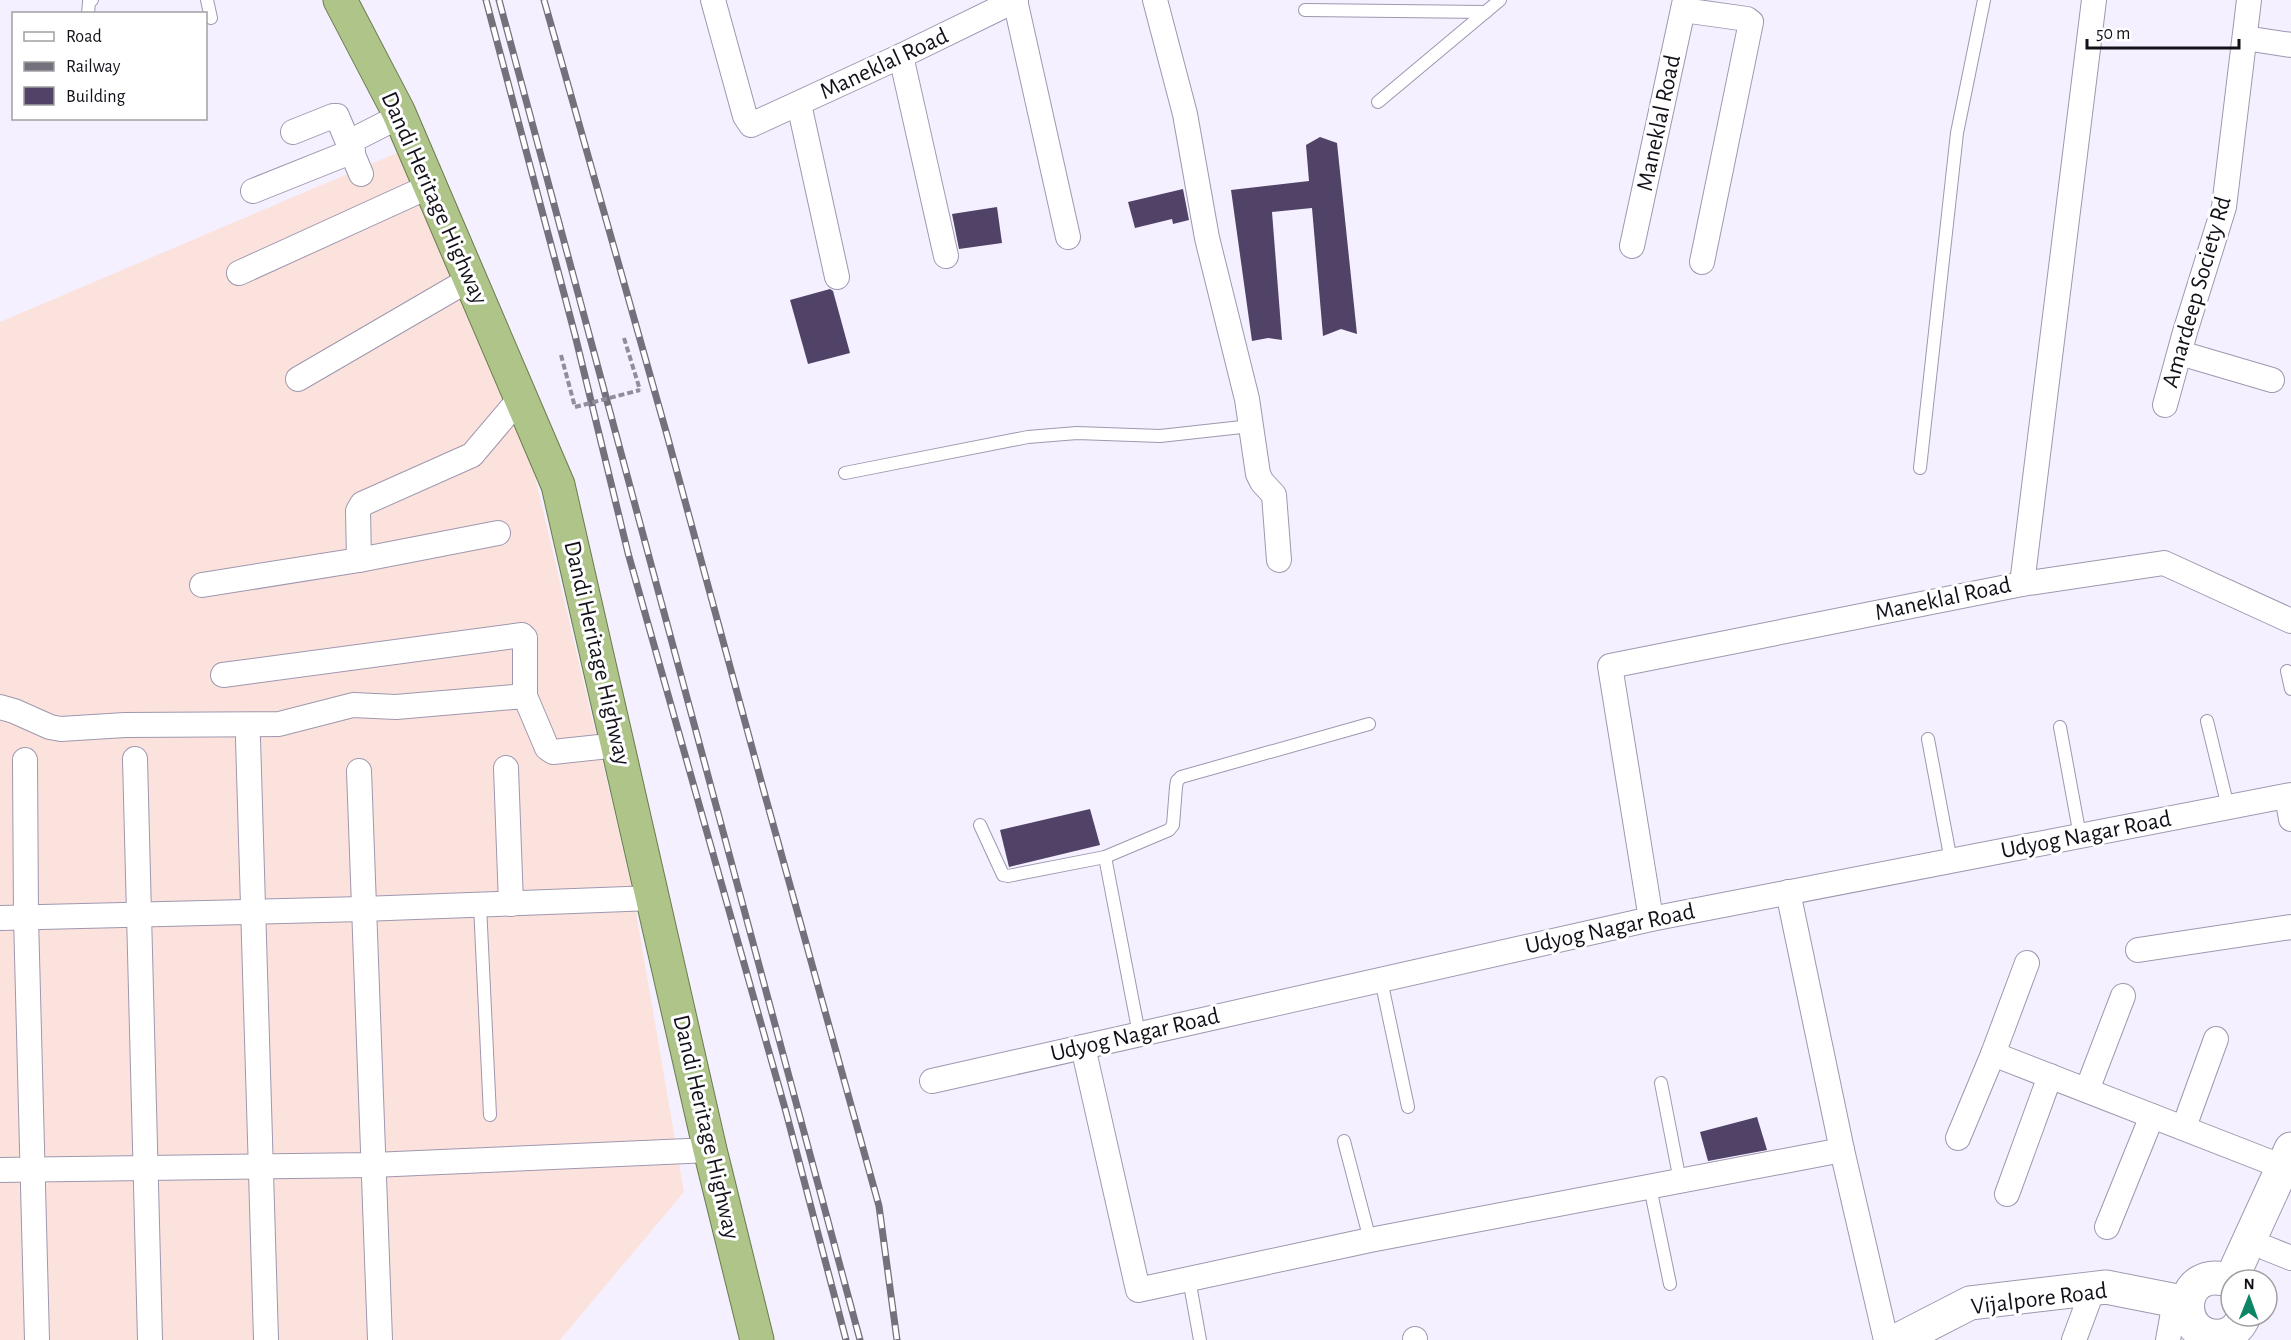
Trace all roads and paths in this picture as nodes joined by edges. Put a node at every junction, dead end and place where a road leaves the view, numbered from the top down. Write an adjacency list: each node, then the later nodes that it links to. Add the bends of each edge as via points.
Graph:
1 (207, 0): 13 (lane)
2 (340, 0): 19 (highway, Dandi Heritage Highway)
3 (713, 0): 18 (street, Maneklal Road, via 745,116 751,125)
4 (1155, 0): 39 (street, via 1183,103 1207,238)
5 (1500, 0): 12 (lane)
6 (1983, 0): 40 (lane, via 1957,133)
7 (2094, 0): 45 (street, Maneklal Road)
8 (2249, 0): 14 (street, Amardeep Society Rd)
9 (1007, 2): 16 (street, Maneklal Road); 25 (street)
10 (1684, 5): 26 (street, Maneklal Road); 28 (street, via 1751,22)
11 (1305, 10): 12 (lane)
12 (1486, 12): 17 (lane)
13 (211, 18)
14 (2245, 38): 15 (street); 33 (street, Amardeep Society Rd, via 2224,207)
15 (2291, 45)
16 (901, 56): 18 (street, Maneklal Road); 27 (street)
17 (1378, 102)
18 (799, 104): 30 (street)
19 (400, 116): 21 (street); 23 (highway, Dandi Heritage Highway)
20 (293, 132): 21 (street, via 337,116)
21 (351, 147): 22 (street); 24 (street)
22 (362, 174)
23 (430, 186): 29 (street); 31 (highway, Dandi Heritage Highway)
24 (253, 190)
25 (1068, 237)
26 (1632, 246)
27 (946, 256)
28 (1702, 262)
29 (239, 273)
30 (837, 277)
31 (470, 279): 35 (street); 37 (highway, Dandi Heritage Highway)
32 (624, 338): 34 (path, bridge, via 640,390 575,407)
33 (2180, 352): 36 (street); 38 (street, Amardeep Society Rd)
34 (561, 355)
35 (298, 379)
36 (2272, 380)
37 (521, 397): 44 (street, via 472,455 362,504 358,511); 58 (highway, Dandi Heritage Highway, via 558,485)
38 (2166, 405)
39 (1251, 426): 41 (lane, via 1160,436 1077,433 1028,437); 43 (street, via 1258,474 1274,495)
40 (1920, 468)
41 (845, 473)
42 (498, 533): 44 (street)
43 (1279, 560)
44 (359, 561): 46 (street)
45 (2022, 584): 47 (street, via 2164,563); 78 (street, Maneklal Road, via 1610,666)
46 (202, 585)
47 (2291, 621)
48 (2287, 671): 50 (lane)
49 (223, 675): 51 (street, via 522,634)
50 (2291, 689)
51 (525, 696): 52 (street, via 396,707 353,705 279,724 61,729); 58 (street, via 547,748 553,752)
52 (0, 707)
53 (2207, 721): 64 (lane)
54 (1369, 724): 67 (lane, via 1182,777 1177,781 1173,825 1169,830)
55 (2060, 727): 66 (lane)
56 (248, 739): 74 (street)
57 (1928, 739): 68 (lane)
58 (618, 745): 70 (highway, Dandi Heritage Highway)
59 (135, 759): 75 (street)
60 (25, 760): 76 (street)
61 (506, 768): 71 (street)
62 (359, 771): 73 (street)
63 (2289, 803): 64 (street, Udyog Nagar Road)
64 (2228, 807): 66 (street, Udyog Nagar Road)
65 (980, 825): 67 (lane, via 1003,875)
66 (2080, 836): 68 (street, Udyog Nagar Road)
67 (1105, 857): 84 (lane)
68 (1951, 861): 69 (street, Udyog Nagar Road)
69 (1788, 892): 78 (street, Udyog Nagar Road); 99 (street)
70 (653, 898): 71 (street); 98 (highway, Dandi Heritage Highway)
71 (512, 904): 72 (street)
72 (480, 905): 73 (street); 93 (lane)
73 (363, 909): 74 (street); 100 (street)
74 (252, 910): 75 (street); 101 (street)
75 (139, 914): 76 (street); 103 (street)
76 (26, 917): 77 (street); 102 (street)
77 (0, 918)
78 (1651, 919): 82 (street, Udyog Nagar Road)
79 (2291, 927): 80 (street)
80 (2138, 950)
81 (2027, 963): 87 (street)
82 (1381, 980): 84 (street, Udyog Nagar Road); 92 (lane)
83 (2123, 996): 91 (street)
84 (1139, 1034): 86 (street, Udyog Nagar Road)
85 (2216, 1039): 95 (street)
86 (1083, 1047): 89 (street, Udyog Nagar Road); 114 (street, via 1138,1290)
87 (1993, 1054): 88 (street); 96 (street)
88 (2050, 1076): 91 (street); 108 (street)
89 (932, 1081)
90 (1660, 1083): 106 (lane)
91 (2087, 1090): 94 (street)
92 (1408, 1107)
93 (490, 1116)
94 (2151, 1116): 95 (street); 109 (street)
95 (2184, 1127): 105 (street)
96 (1958, 1138)
97 (1344, 1141): 110 (lane)
98 (710, 1150): 100 (street); 124 (highway, Dandi Heritage Highway)
99 (1842, 1150): 106 (street); 126 (street)
100 (373, 1165): 101 (street); 123 (street)
101 (261, 1166): 103 (street); 120 (street)
102 (34, 1169): 103 (street); 104 (street); 121 (street)
103 (146, 1169): 122 (street)
104 (0, 1170)
105 (2288, 1171): 111 (main road); 112 (main road)
106 (1680, 1181): 107 (street)
107 (1650, 1187): 110 (street); 116 (lane)
108 (2007, 1194)
109 (2107, 1227)
110 (1370, 1240): 114 (street)
111 (2278, 1253): 113 (main road)
112 (2238, 1268)
113 (2262, 1268)
114 (1189, 1279): 125 (lane)
115 (2219, 1279): 118 (main road, via 2203,1281)
116 (1670, 1284)
117 (2093, 1288): 118 (main road, Vijalpore Road, via 2106,1287); 127 (main road, Vijalpore Road, via 1970,1303); 128 (street)
118 (2181, 1302): 119 (main road, via 2196,1329 2213,1336); 129 (street)
119 (2236, 1330)
120 (266, 1339)
121 (37, 1340)
122 (150, 1340)
123 (380, 1340)
124 (756, 1340)
125 (1200, 1340)
126 (1886, 1340)
127 (1898, 1340)
128 (2074, 1340)
129 (2168, 1340)

